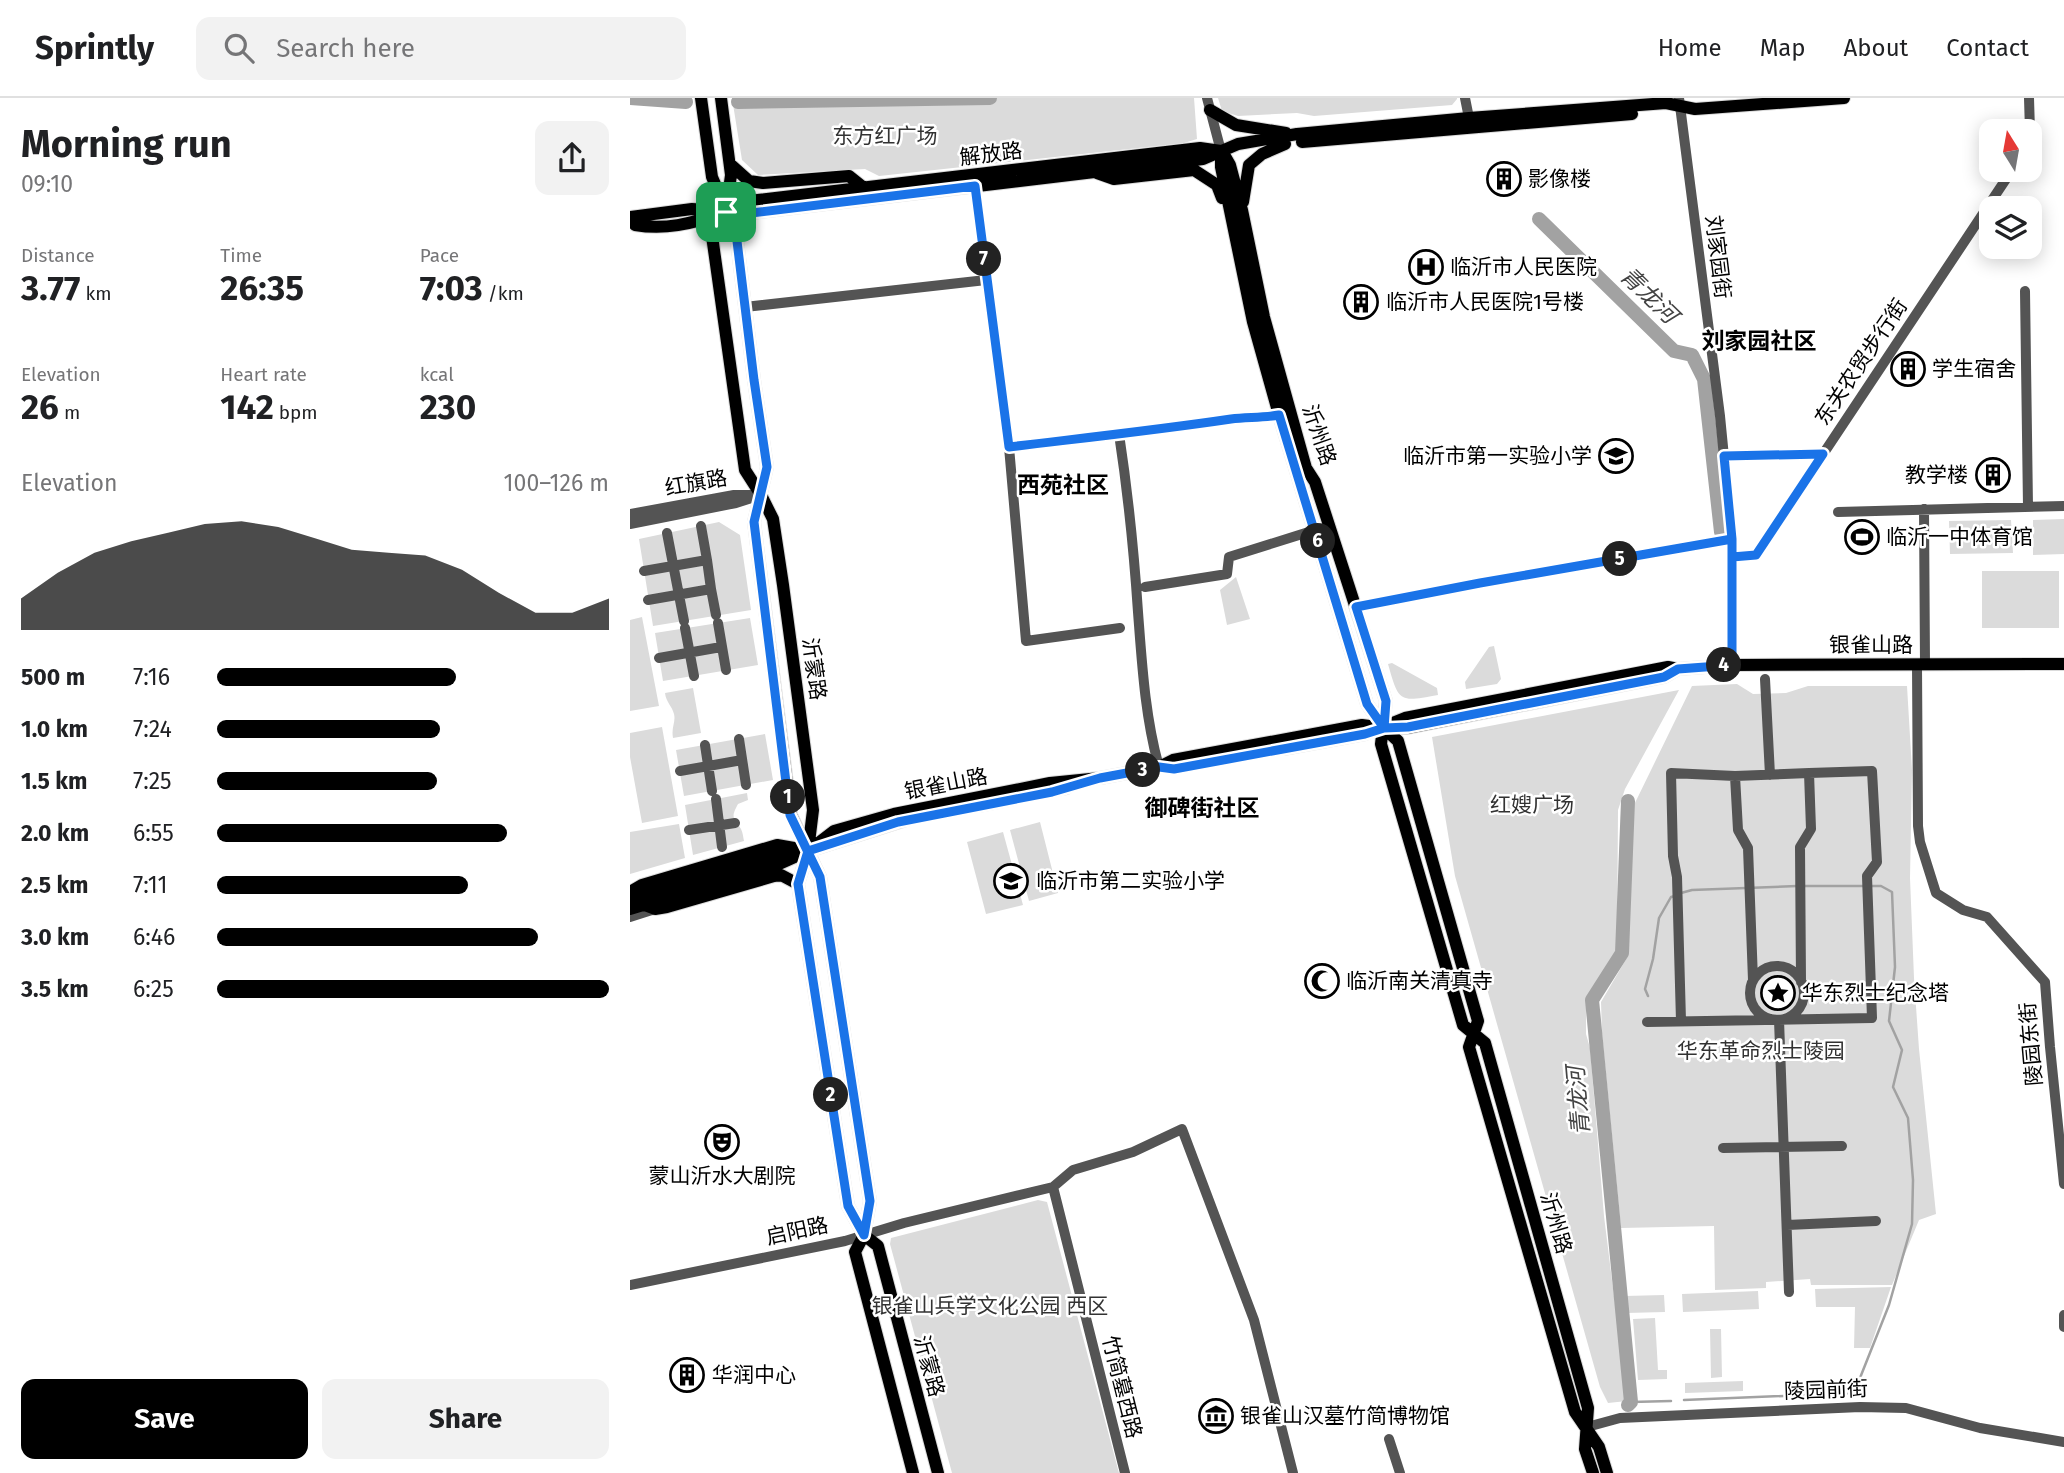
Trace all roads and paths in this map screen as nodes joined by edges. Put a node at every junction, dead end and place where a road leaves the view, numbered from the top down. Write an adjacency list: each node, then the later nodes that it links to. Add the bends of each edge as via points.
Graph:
1 (701, 98): 20 (main road, 沂蒙路, via 712,177)
2 (721, 98): 14 (main road, 沂蒙路)
3 (1465, 98): 9 (street)
4 (1730, 98): 7 (main road, 解放路)
5 (1844, 98): 7 (main road, 解放路, via 1695,109)
6 (2029, 98): 10 (street)
7 (1679, 102): 9 (main road, 解放路); 12 (main road, 解放路, via 1667,111); 30 (street, 刘家园街)
8 (1208, 104): 11 (main road, via 1236,125); 13 (street, 沂州路)
9 (1469, 118): 11 (main road, 解放路)
10 (2030, 119)
11 (1297, 135): 13 (main road, 解放路, via 1238,144)
12 (1285, 144): 13 (main road, 解放路); 19 (main road, via 1249,164)
13 (1222, 151): 15 (main road, 解放路, via 1203,159); 18 (main road, 解放路, via 1200,148); 19 (main road, 沂州路); 21 (main road, 沂州路)
14 (730, 164): 18 (main road, via 748,181 849,176); 20 (main road, 沂蒙路)
15 (1093, 171): 17 (main road, 解放路); 21 (main road, via 1114,179 1194,170 1217,186)
16 (2004, 182): 29 (street, 东关农贸步行街)
17 (975, 186): 20 (main road, 解放路, via 751,213); 23 (street)
18 (864, 188): 20 (main road, 解放路, via 749,201)
19 (1242, 210): 50 (main road, 沂州路, via 1264,317 1294,425)
20 (726, 212): 22 (main road, 解放路, via 692,209); 25 (main road, 沂蒙路, via 736,233); 31 (main road, 沂蒙路, via 712,236 745,470)
21 (1231, 219): 26 (main road, 沂州路)
22 (632, 222)
23 (986, 280): 25 (street); 28 (street)
24 (2025, 291): 33 (street)
25 (745, 307): 31 (main road, 沂蒙路, via 767,467)
26 (1279, 415): 27 (street); 39 (main road, 沂州路)
27 (1119, 434): 28 (street); 66 (street, via 1147,708)
28 (1009, 447): 51 (street, via 1026,641)
29 (1823, 454): 30 (street); 42 (street, 东关农贸步行街, via 1756,555)
30 (1724, 456): 41 (street, 刘家园街)
31 (761, 495): 36 (street, 红旗路, via 734,495); 37 (street, 红旗路); 76 (main road, 沂蒙路, via 773,519 813,810); 76 (main road, 沂蒙路, via 754,522 790,815)
32 (2064, 506): 33 (street)
33 (2028, 507): 34 (street)
34 (1924, 509): 35 (street); 57 (street, 陵园东街)
35 (1838, 512)
36 (630, 514)
37 (630, 524)
38 (701, 526): 43 (street)
39 (1315, 530): 46 (street, via 1229,557 1227,574); 61 (main road, 沂州路, via 1367,704)
40 (667, 533): 44 (street)
41 (1732, 539): 42 (street, 刘家园街); 50 (street)
42 (1732, 557): 56 (street, 刘家园街)
43 (707, 560): 44 (street); 47 (street)
44 (674, 566): 45 (street); 48 (street)
45 (644, 571)
46 (1145, 587)
47 (711, 589): 48 (street); 52 (street)
48 (679, 594): 49 (street); 53 (street)
49 (648, 600)
50 (1356, 607): 61 (main road, 沂州路, via 1386,701)
51 (1120, 628)
52 (721, 647): 53 (street); 58 (street)
53 (689, 653): 54 (street); 59 (street)
54 (659, 658)
55 (2064, 664): 57 (main road, 银雀山路)
56 (1732, 665): 57 (main road, 银雀山路); 61 (main road, 银雀山路, via 1678,669 1664,677)
57 (1921, 665): 91 (street, 陵园东街, via 1920,842 1936,893 1963,910 1987,917 2045,982)
58 (726, 670)
59 (694, 676)
60 (1765, 679): 69 (street)
61 (1384, 728): 66 (main road, 银雀山路, via 1363,725); 100 (main road, 沂州路, via 1381,744 1463,1025 1485,1044 1588,1408)
62 (739, 739): 64 (street)
63 (705, 745): 65 (street)
64 (742, 760): 65 (street); 71 (street)
65 (709, 766): 67 (street); 73 (street)
66 (1159, 767): 76 (main road, 银雀山路, via 898,822)
67 (680, 771)
68 (1810, 774): 69 (street); 84 (street, via 1811,828 1800,847); 85 (street, via 1872,771 1877,862 1867,877 1872,1018)
69 (1770, 775): 70 (street)
70 (1735, 776): 83 (street, via 1738,830 1748,848); 86 (street, via 1671,773)
71 (747, 785)
72 (735, 823): 73 (street)
73 (719, 825): 74 (street); 75 (street)
74 (689, 830)
75 (722, 847)
76 (808, 851): 77 (main road, 沂蒙路); 78 (main road, via 777,845); 79 (main road, 银雀山路, via 778,854); 80 (main road, 银雀山路); 95 (main road, 沂蒙路, via 820,877 870,1201)
77 (798, 884): 80 (main road, via 774,876 667,907); 95 (main road, 沂蒙路, via 848,1206)
78 (634, 889)
79 (630, 899)
80 (650, 907): 81 (main road, 银雀山路); 82 (street)
81 (630, 909)
82 (630, 917)
83 (1753, 980): 84 (street, via 1773,966 1790,970); 85 (street, via 1749,996 1756,1011 1769,1020)
84 (1801, 982): 85 (street, via 1800,1008)
85 (1779, 1020): 86 (street); 88 (street)
86 (1681, 1021): 87 (street)
87 (1647, 1022)
88 (1784, 1146): 89 (street); 90 (street); 94 (street)
89 (1842, 1146)
90 (1723, 1147)
91 (2064, 1184)
92 (1053, 1187): 95 (street, 启阳路); 105 (street, 竹简墓西路); 106 (street, via 1073,1170 1133,1152 1182,1129 1254,1320)
93 (1876, 1222): 94 (street)
94 (1787, 1225): 97 (street)
95 (864, 1235): 96 (street, 启阳路); 103 (main road, 沂蒙路, via 855,1252); 104 (main road, 沂蒙路, via 878,1246)
96 (630, 1285)
97 (1788, 1292)
98 (2064, 1315): 99 (street)
99 (2064, 1327)
100 (1587, 1427): 102 (street, 陵园前街, via 1620,1418 1906,1408 1980,1428); 108 (main road, 沂州路, via 1586,1449); 109 (main road, 沂州路)
101 (1390, 1439): 107 (street)
102 (2064, 1442)
103 (913, 1473)
104 (937, 1473)
105 (1125, 1473)
106 (1293, 1473)
107 (1400, 1473)
108 (1593, 1473)
109 (1606, 1473)

